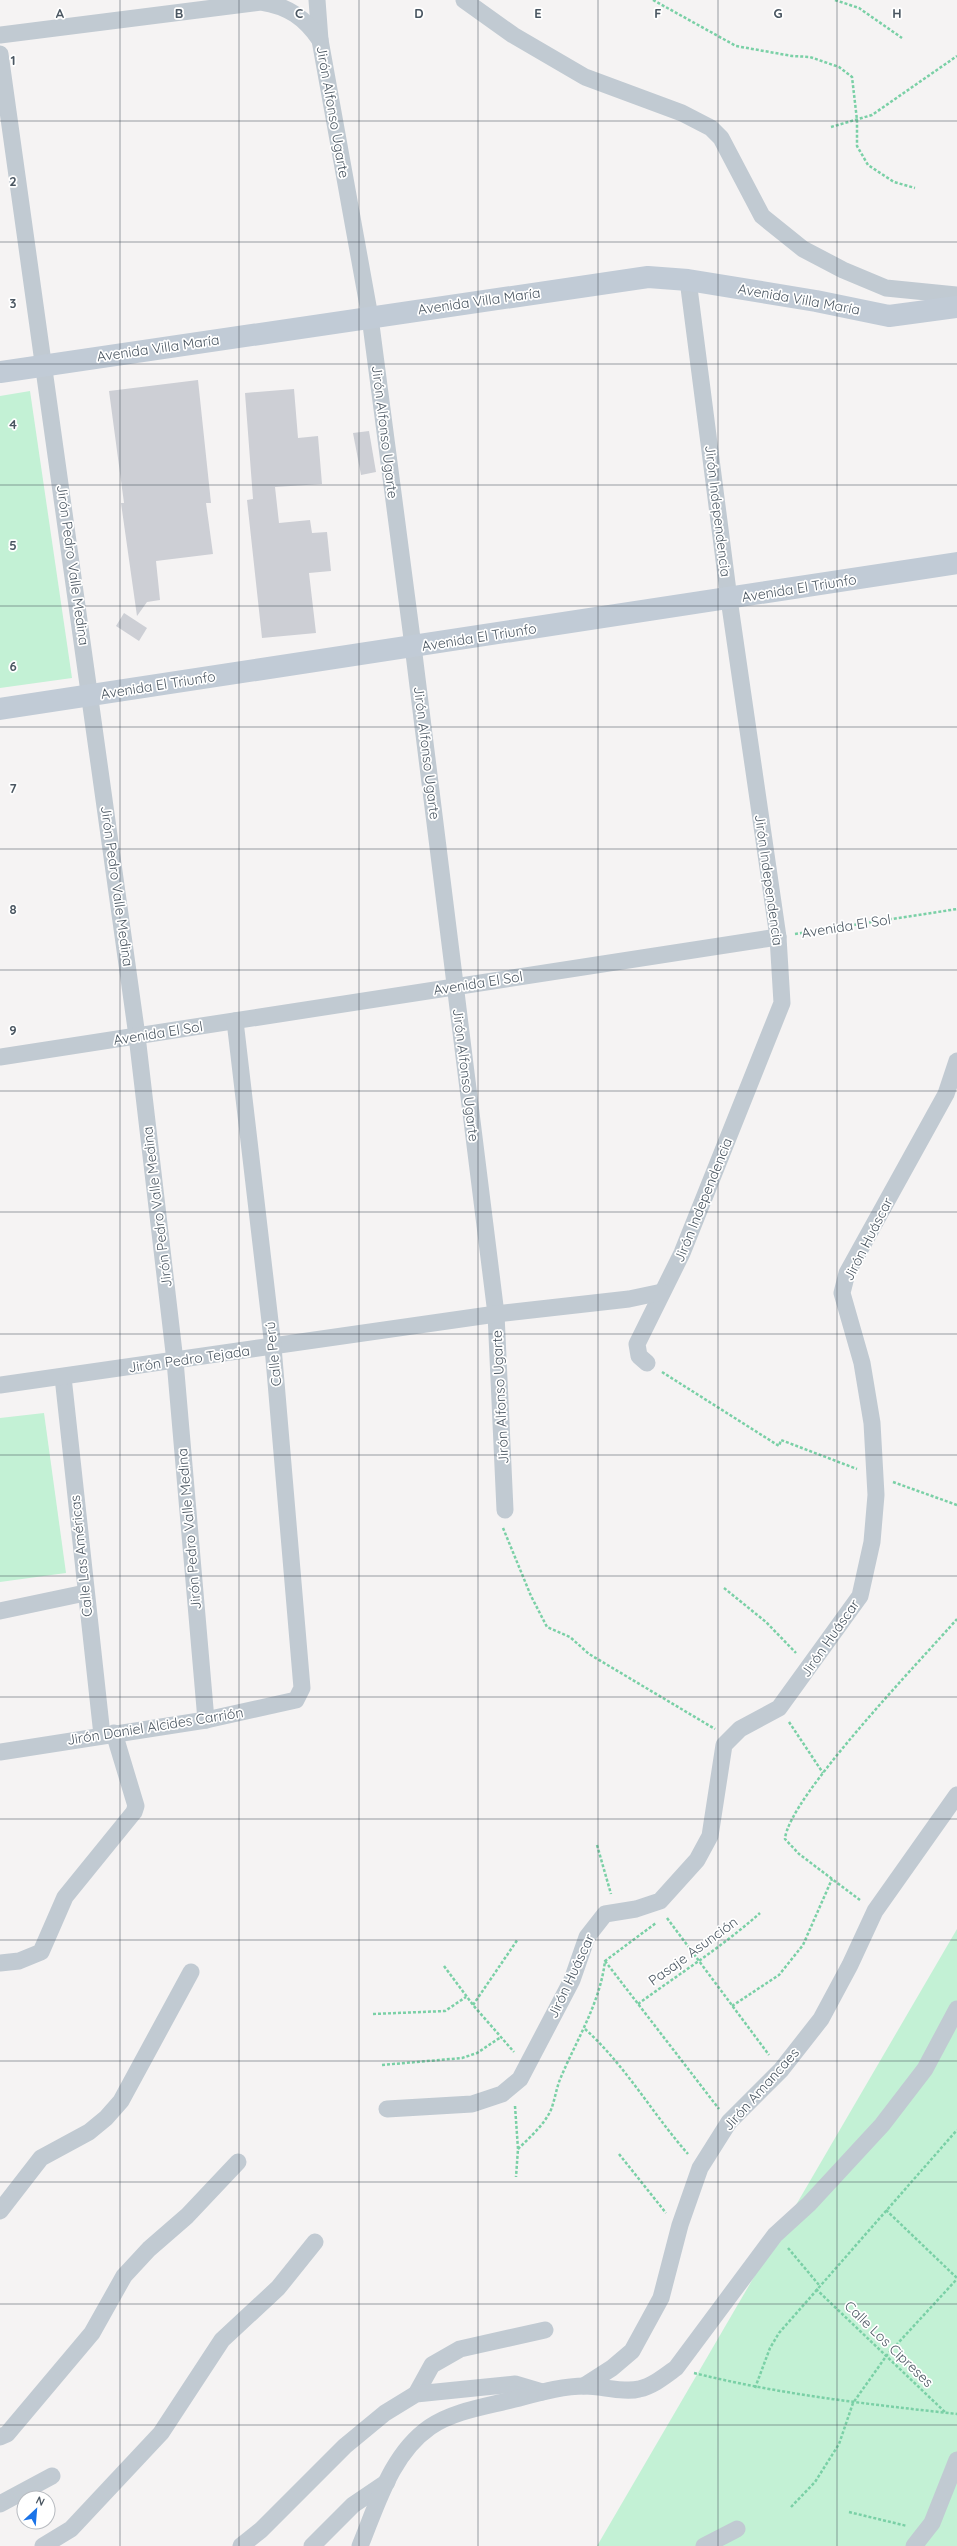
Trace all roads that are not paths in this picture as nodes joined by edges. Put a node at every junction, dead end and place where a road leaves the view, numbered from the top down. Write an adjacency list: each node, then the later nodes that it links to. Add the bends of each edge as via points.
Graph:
1 (317, 0): 4 (street, Jirón Alfonso Ugarte)
2 (464, 0): 7 (street, via 513,35 585,77 682,113 711,128 721,138 762,216 803,249 886,288)
3 (0, 35): 4 (street, via 261,2 278,5 299,16)
4 (320, 40): 9 (street, Jirón Alfonso Ugarte)
5 (0, 54): 10 (street, Jirón Pedro Valle Medina)
6 (688, 280): 8 (main road, Avenida Villa María, via 889,316); 9 (main road, Avenida Villa María, via 648,276); 13 (street, Jirón Independencia)
7 (957, 295)
8 (957, 307)
9 (370, 318): 10 (main road, Avenida Villa María); 14 (street, Jirón Alfonso Ugarte)
10 (45, 365): 11 (main road, Avenida Villa María); 15 (street, Jirón Pedro Valle Medina)
11 (0, 372)
12 (957, 563): 13 (main road, Avenida El Triunfo)
13 (729, 599): 14 (main road, Avenida El Triunfo); 17 (street, Jirón Independencia)
14 (414, 646): 15 (main road, Avenida El Triunfo); 18 (street, Jirón Alfonso Ugarte)
15 (91, 695): 16 (main road, Avenida El Triunfo); 20 (street, Jirón Pedro Valle Medina)
16 (0, 710)
17 (778, 937): 18 (street, Avenida El Sol); 23 (street, Jirón Independencia, via 782,1003 682,1253)
18 (455, 987): 19 (street, Avenida El Sol); 24 (street, Jirón Alfonso Ugarte)
19 (235, 1021): 20 (street, Avenida El Sol); 25 (street, Calle Perú)
20 (137, 1036): 21 (street, Avenida El Sol); 26 (street, Jirón Pedro Valle Medina)
21 (0, 1057)
22 (957, 1061): 41 (street, Jirón Huáscar, via 946,1094 847,1273 842,1293 863,1371 872,1423 875,1476 872,1542 860,1596 779,1708 740,1729 724,1745 710,1836 697,1860 660,1901 636,1909 605,1914 587,1937 572,1980 524,2073 502,2094 472,2104)
23 (662, 1292): 24 (street, via 629,1299); 27 (street, Jirón Independencia, via 637,1344 639,1356)
24 (496, 1314): 25 (street, Jirón Pedro Tejada); 30 (street, Jirón Alfonso Ugarte)
25 (273, 1347): 26 (street, Jirón Pedro Tejada); 33 (street, Calle Perú)
26 (175, 1361): 28 (street, Jirón Pedro Tejada); 34 (street, Jirón Pedro Valle Medina)
27 (647, 1363)
28 (63, 1377): 29 (street, Jirón Pedro Tejada); 31 (street, Calle Las Américas)
29 (0, 1385)
30 (505, 1510)
31 (85, 1594): 32 (street); 35 (street, Calle Las Américas)
32 (0, 1611)
33 (302, 1688): 34 (street, Jirón Daniel Alcides Carrión, via 296,1700)
34 (206, 1720): 35 (street, Jirón Daniel Alcides Carrión)
35 (108, 1734): 36 (street, Jirón Daniel Alcides Carrión); 38 (street, Calle Las Américas, via 136,1806 134,1812 65,1897 41,1952 19,1961)
36 (0, 1752)
37 (957, 1795): 46 (street, Jirón Amancaes, via 875,1911 850,1965 820,2019 781,2070 729,2122 700,2168 680,2225 661,2298 632,2351)
38 (0, 1963)
39 (191, 1972): 43 (street, via 121,2101 89,2132 41,2158)
40 (957, 2008): 46 (street, via 925,2069 882,2125 809,2204 775,2235 676,2368 639,2390)
41 (387, 2109)
42 (238, 2162): 49 (street, via 187,2216 149,2249 124,2276 92,2333 43,2394 7,2434)
43 (0, 2211)
44 (315, 2242): 55 (street, via 278,2288 222,2340 156,2439 71,2529)
45 (545, 2330): 48 (street, via 460,2349 432,2365)
46 (584, 2386): 47 (street)
47 (542, 2392): 48 (street, via 515,2384); 52 (street, via 465,2411 430,2427 414,2441)
48 (416, 2394): 56 (street, via 385,2413 345,2446 261,2530)
49 (0, 2437)
50 (957, 2460): 60 (street, via 932,2523)
51 (52, 2476): 53 (street)
52 (387, 2482): 57 (street, via 353,2505); 58 (street)
53 (0, 2504)
54 (737, 2529): 59 (street)
55 (43, 2546)
56 (241, 2546)
57 (312, 2546)
58 (360, 2546)
59 (704, 2546)
60 (914, 2546)

